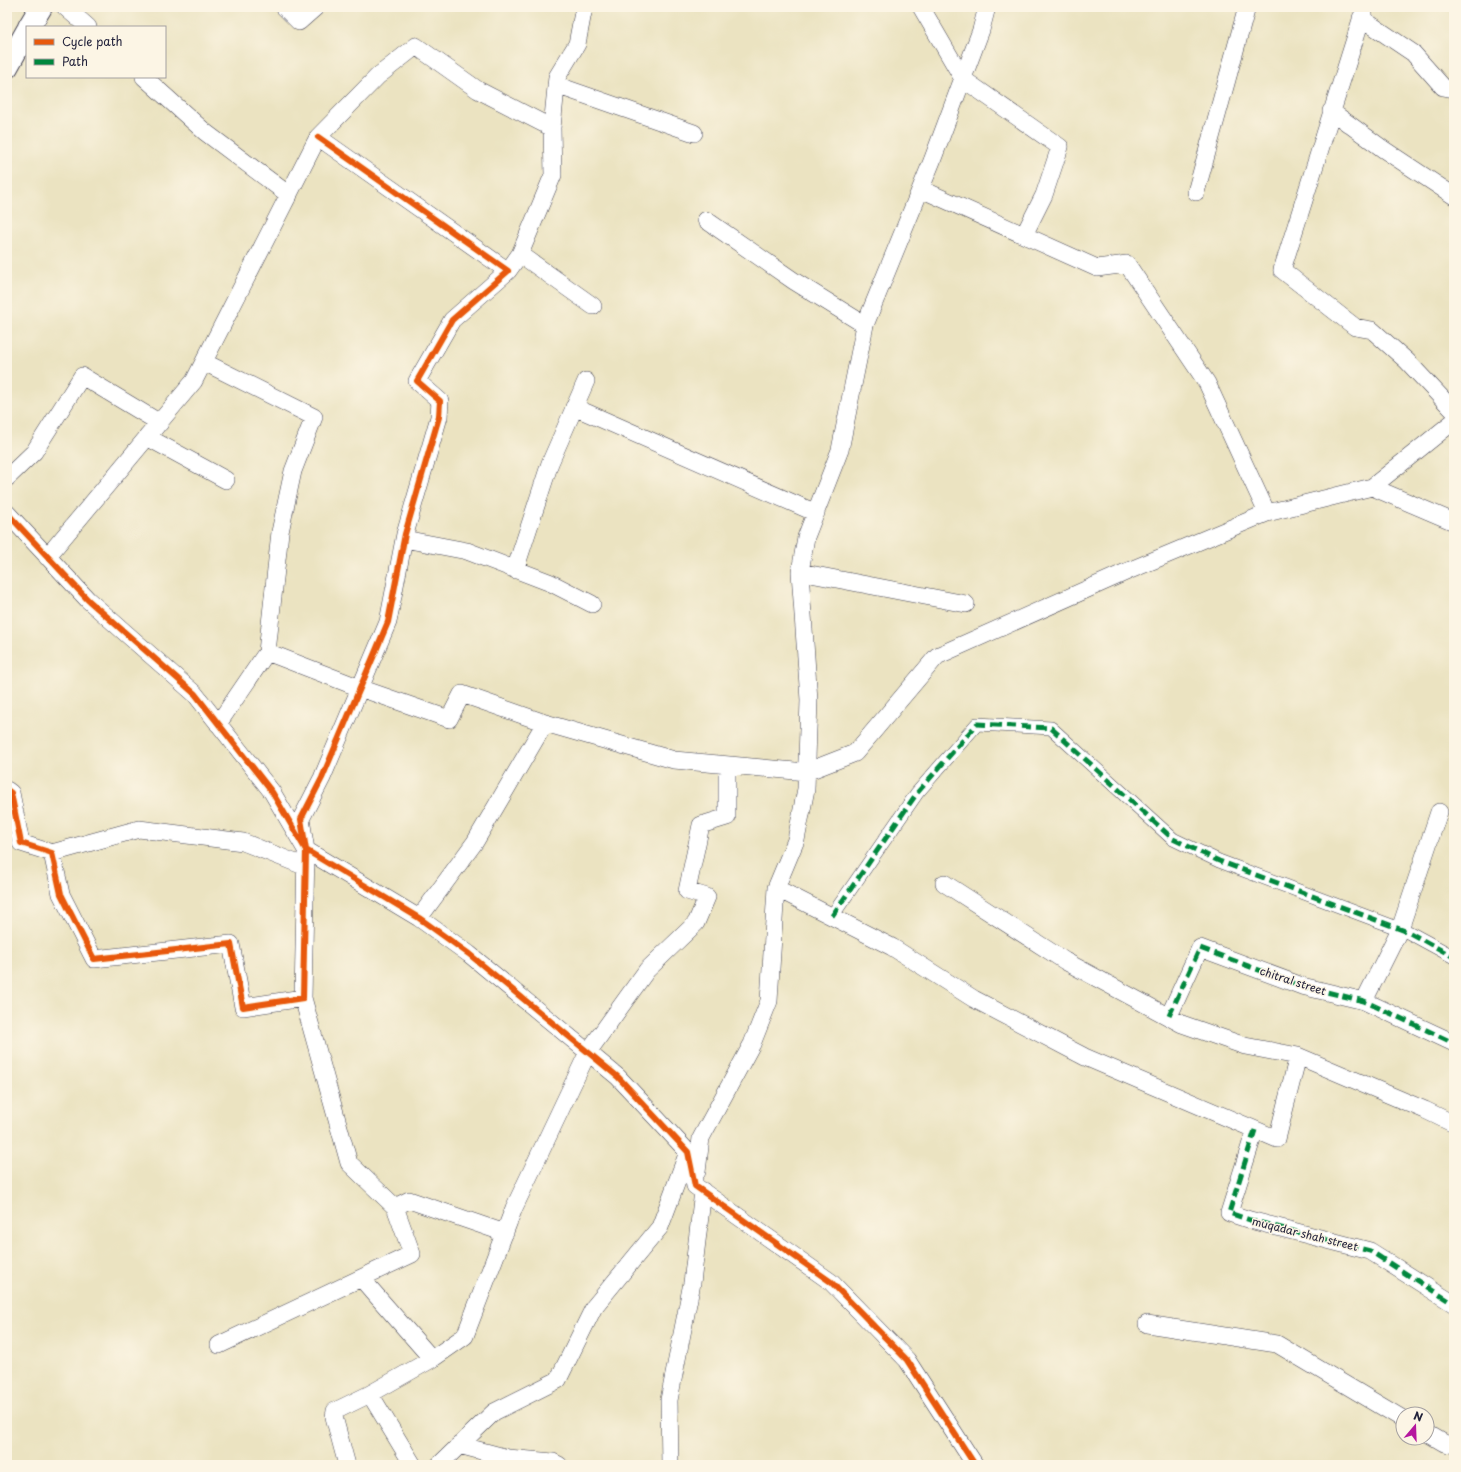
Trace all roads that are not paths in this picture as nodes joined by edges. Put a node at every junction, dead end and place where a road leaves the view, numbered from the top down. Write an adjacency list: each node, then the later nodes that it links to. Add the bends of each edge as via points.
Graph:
1 (41, 7): 10 (street)
2 (65, 7): 11 (street)
3 (284, 7): 4 (street, via 299,22)
4 (316, 7)
5 (584, 7): 16 (street, via 577,44 557,77)
6 (921, 7): 15 (street)
7 (987, 7): 15 (street)
8 (1247, 7): 23 (street)
9 (1363, 13): 17 (street, via 1413,53 1443,87); 18 (street)
10 (30, 26)
11 (87, 26)
12 (26, 33): 13 (street)
13 (7, 65)
14 (145, 78): 24 (street, via 205,132)
15 (963, 79): 22 (street); 27 (street, via 1060,147 1044,195)
16 (556, 85): 19 (street); 20 (street)
17 (1454, 89)
18 (1331, 111): 25 (street); 35 (street, via 1282,270 1355,328 1372,330 1407,360)
19 (552, 128): 21 (street, via 478,90 416,46 378,76); 28 (street, via 554,175)
20 (694, 133)
21 (318, 138): 24 (street); 29 (street)
22 (921, 189): 27 (street); 31 (street)
23 (1196, 192)
24 (288, 195): 32 (street)
25 (1454, 196)
26 (706, 220): 31 (street, via 794,281)
27 (1024, 235): 43 (street, via 1097,268 1127,264 1207,383)
28 (520, 254): 29 (street); 30 (street)
29 (508, 271): 46 (street, via 452,320 417,381 440,402 439,417)
30 (593, 306)
31 (865, 325): 42 (street, via 840,450)
32 (204, 362): 37 (street, via 194,381); 52 (street, via 314,418 293,471 280,532)
33 (586, 381): 34 (street)
34 (574, 407): 42 (street); 48 (street, via 550,463)
35 (1454, 411)
36 (1454, 421): 41 (street)
37 (160, 423): 38 (street); 39 (street, via 82,376 34,452)
38 (147, 437): 40 (street); 47 (street)
39 (7, 478)
40 (226, 480)
41 (1372, 487): 43 (street); 45 (street)
42 (816, 513): 49 (street, via 806,537)
43 (1267, 513): 57 (street, via 1128,571 937,656 855,753)
44 (7, 514): 47 (street)
45 (1454, 522)
46 (404, 539): 48 (street, via 467,551); 53 (street, via 388,622)
47 (47, 557): 55 (street, via 88,600 195,694)
48 (515, 570): 50 (street, via 551,582)
49 (800, 572): 51 (street); 57 (street, via 809,700)
50 (592, 604)
51 (966, 604)
52 (268, 652): 53 (street); 55 (street)
53 (360, 688): 54 (street, via 449,719 462,694); 60 (street, via 322,778 301,819)
54 (545, 723): 56 (street, via 674,760); 66 (street, via 475,842)
55 (218, 724): 60 (street, via 272,792)
56 (727, 765): 57 (street); 73 (street, via 727,817 701,825 687,891 707,897 696,923 647,970)
57 (806, 772): 64 (street, via 806,789 796,840)
58 (7, 790): 61 (street, via 12,793 21,842)
59 (1439, 812): 67 (street)
60 (306, 850): 62 (street); 66 (street)
61 (52, 853): 62 (street, via 139,829 243,842); 69 (street, via 61,894 94,959 231,944 244,1007)
62 (306, 867): 69 (street)
63 (944, 883): 71 (street, via 1065,961)
64 (776, 888): 65 (street); 78 (street, via 769,1001 752,1044 701,1138)
65 (832, 916): 67 (street, via 918,793 977,724 1051,728 1173,839 1219,861); 76 (street, via 892,947 974,999 1085,1058)
66 (419, 918): 73 (street, via 469,954)
67 (1400, 929): 68 (street); 70 (street)
68 (1454, 957)
69 (303, 998): 79 (street, via 349,1163)
70 (1364, 1002): 71 (street, chitral street, via 1302,986 1200,948); 72 (street, chitral street)
71 (1169, 1016): 74 (street, via 1182,1024 1244,1046)
72 (1454, 1043)
73 (588, 1052): 77 (street, via 618,1077); 80 (street, via 514,1208)
74 (1298, 1056): 75 (street); 76 (street, via 1277,1139)
75 (1454, 1124)
76 (1255, 1130): 82 (street, muqadar shah street, via 1229,1213 1370,1251)
77 (688, 1152): 78 (street); 89 (street, via 660,1227 594,1307 558,1380 494,1412)
78 (699, 1189): 96 (street, via 692,1283 669,1400); 97 (street, via 831,1282 906,1360)
79 (395, 1207): 80 (street, via 409,1200); 81 (street, via 412,1254)
80 (505, 1233): 85 (street, via 465,1336)
81 (361, 1278): 84 (street); 85 (street)
82 (1454, 1304)
83 (1147, 1324): 87 (street, via 1276,1344)
84 (219, 1346)
85 (432, 1359): 86 (street)
86 (370, 1394): 92 (street, via 335,1411 334,1417); 93 (street)
87 (1395, 1414)
88 (1435, 1438): 90 (street)
89 (459, 1445): 91 (street); 94 (street)
90 (1454, 1445)
91 (508, 1462): 95 (street, via 553,1462)
92 (347, 1465)
93 (413, 1465)
94 (439, 1465)
95 (559, 1465)
96 (670, 1465)
97 (975, 1465)

